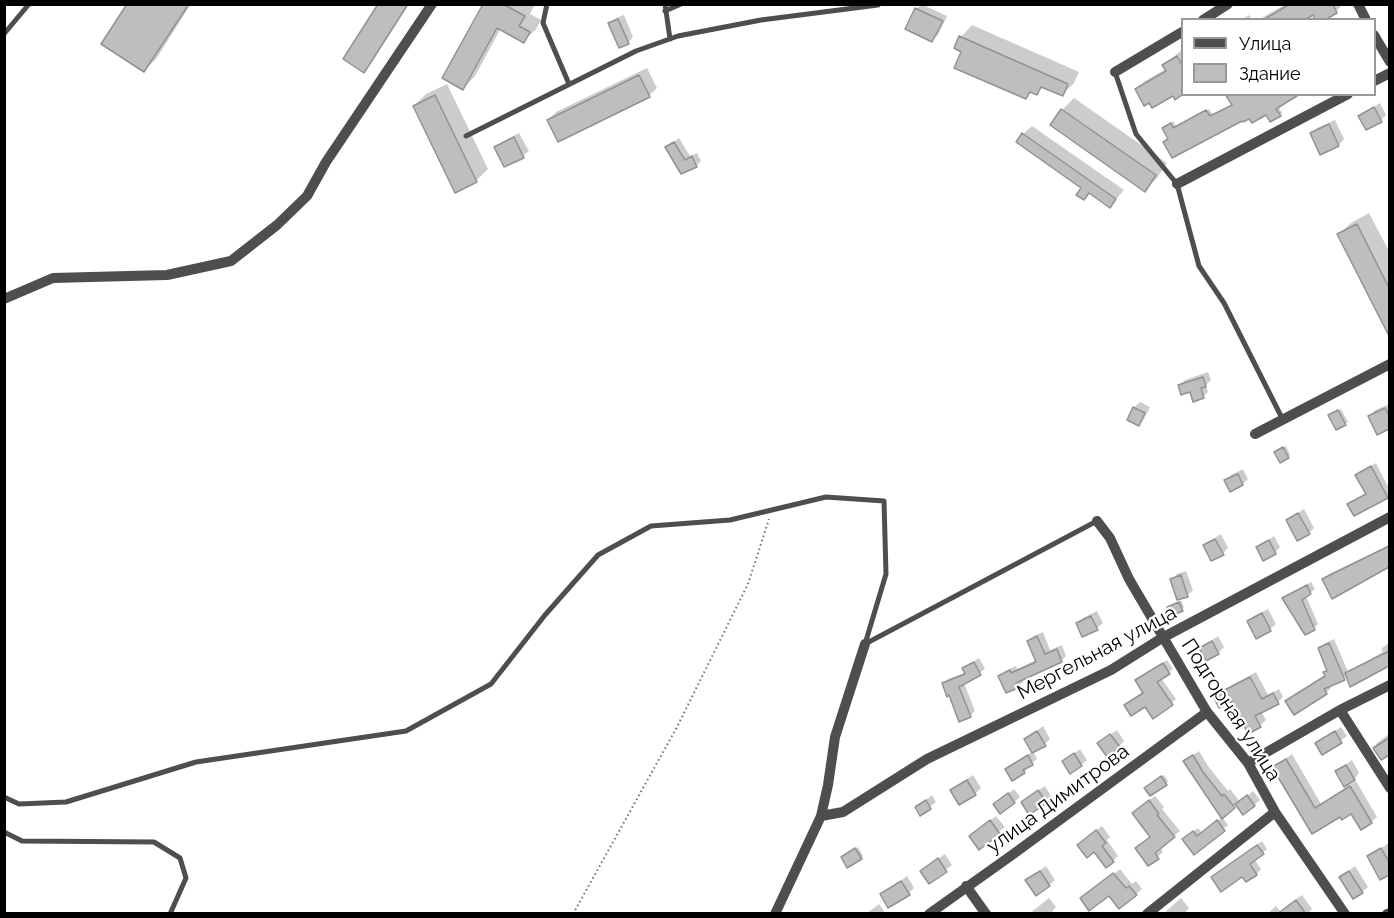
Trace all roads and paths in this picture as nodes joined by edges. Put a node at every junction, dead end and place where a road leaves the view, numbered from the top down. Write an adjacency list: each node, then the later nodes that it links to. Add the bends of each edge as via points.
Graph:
1 (29, 4): 12 (lane)
2 (432, 4): 21 (street, via 307,196 231,261 167,275 53,278)
3 (547, 4): 17 (lane, via 543,23)
4 (681, 4): 8 (lane)
5 (1228, 4): 9 (street)
6 (1358, 4): 10 (street)
7 (878, 5): 13 (lane, via 761,20)
8 (665, 8): 13 (lane)
9 (1206, 18)
10 (1365, 18)
11 (1181, 33): 16 (street)
12 (4, 34)
13 (670, 39): 17 (lane)
14 (1376, 39): 15 (street)
15 (1389, 62)
16 (1115, 72): 20 (lane, via 1136,134)
17 (569, 84): 19 (lane)
18 (1344, 96): 20 (street)
19 (466, 136)
20 (1177, 184): 23 (lane, via 1199,266 1224,303)
21 (4, 299)
22 (1389, 364): 23 (street)
23 (1283, 420): 24 (street)
24 (1255, 434)
25 (772, 510): 29 (lane, via 826,497 885,501 886,574); 35 (lane, via 730,520 651,526 598,555 491,684 406,731 196,762 66,802 19,804); 41 (path, via 743,594 677,727)
26 (1389, 517): 28 (street, Мергельная улица)
27 (1097, 521): 28 (street, Подгорная улица, via 1110,538); 29 (lane)
28 (1162, 638): 32 (street, Подгорная улица); 37 (street, Мергельная улица, via 1111,670 927,759 843,812)
29 (865, 644): 37 (street, via 835,737)
30 (1389, 685): 31 (street)
31 (1340, 710): 33 (street); 34 (street)
32 (1207, 712): 33 (street, Подгорная улица); 39 (street, улица Димитрова)
33 (1248, 763): 36 (street, Подгорная улица)
34 (1388, 782)
35 (4, 797)
36 (1275, 812): 45 (street); 46 (street, Подгорная улица)
37 (821, 816): 42 (street)
38 (4, 832): 40 (lane, via 22,841 154,842 180,858 186,878)
39 (966, 886): 43 (street, улица Димитрова); 44 (street)
40 (170, 914)
41 (573, 914)
42 (775, 914)
43 (929, 914)
44 (986, 914)
45 (1147, 914)
46 (1345, 914)

